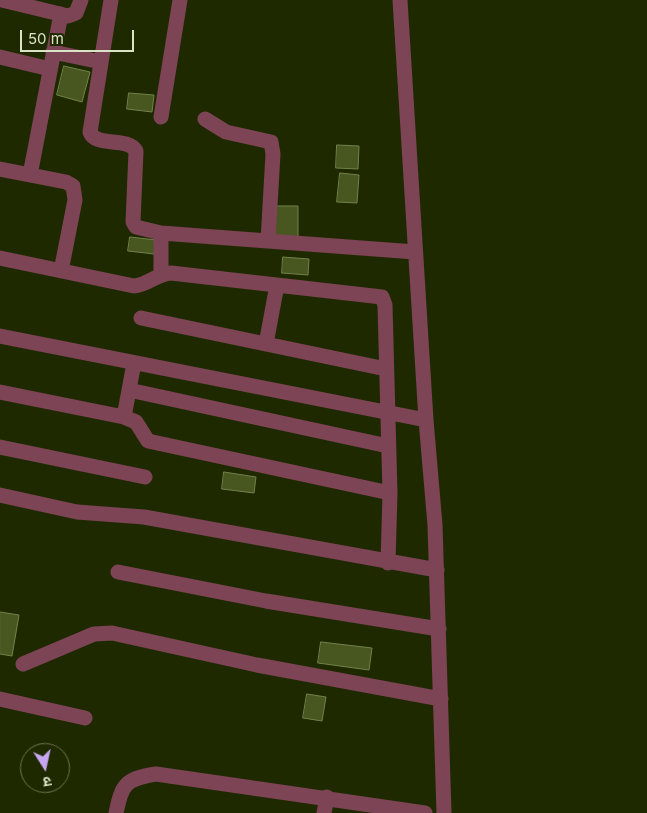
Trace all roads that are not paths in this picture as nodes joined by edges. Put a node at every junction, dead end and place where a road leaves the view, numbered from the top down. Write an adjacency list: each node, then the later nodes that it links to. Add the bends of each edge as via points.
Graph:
1 (2, 0): 6 (street)
2 (82, 0): 6 (street, via 73,16)
3 (110, 0): 9 (street)
4 (180, 0): 11 (street)
5 (400, 0): 17 (street)
6 (60, 14): 7 (street)
7 (53, 52): 9 (street); 10 (street)
8 (0, 57): 10 (street)
9 (101, 62): 15 (street, via 90,132 96,138 134,147 137,156 133,222 136,227)
10 (50, 70): 14 (street)
11 (161, 117)
12 (205, 120): 16 (street, via 226,132 271,142)
13 (0, 168): 14 (street)
14 (30, 175): 19 (street, via 66,182 76,192)
15 (161, 233): 16 (street); 20 (street)
16 (268, 241): 17 (street)
17 (415, 252): 31 (street)
18 (0, 258): 19 (street)
19 (61, 271): 20 (street, via 134,286)
20 (162, 274): 21 (street)
21 (277, 284): 24 (street); 26 (street, via 382,297 385,305)
22 (141, 318): 24 (street)
23 (0, 336): 25 (street)
24 (266, 344): 26 (street)
25 (134, 363): 27 (street); 29 (street)
26 (386, 369): 29 (street)
27 (129, 390): 30 (street); 32 (street)
28 (0, 392): 30 (street)
29 (386, 411): 31 (street); 32 (street)
30 (124, 417): 35 (street, via 136,422 144,437 154,443)
31 (426, 420): 38 (street)
32 (388, 446): 35 (street)
33 (0, 448): 34 (street)
34 (146, 478)
35 (390, 493): 37 (street)
36 (0, 495): 37 (street, via 77,512 144,517)
37 (388, 562): 38 (street)
38 (437, 570): 40 (street)
39 (118, 572): 40 (street, via 266,601)
40 (438, 629): 43 (street)
41 (23, 664): 43 (street, via 94,634 112,633 257,665)
42 (0, 699): 44 (street)
43 (441, 699): 50 (street)
44 (85, 718)
45 (327, 797): 46 (street); 47 (street, via 156,774 135,777 123,788); 48 (street)
46 (402, 811): 49 (street)
47 (116, 813)
48 (324, 813)
49 (425, 813)
50 (444, 813)

